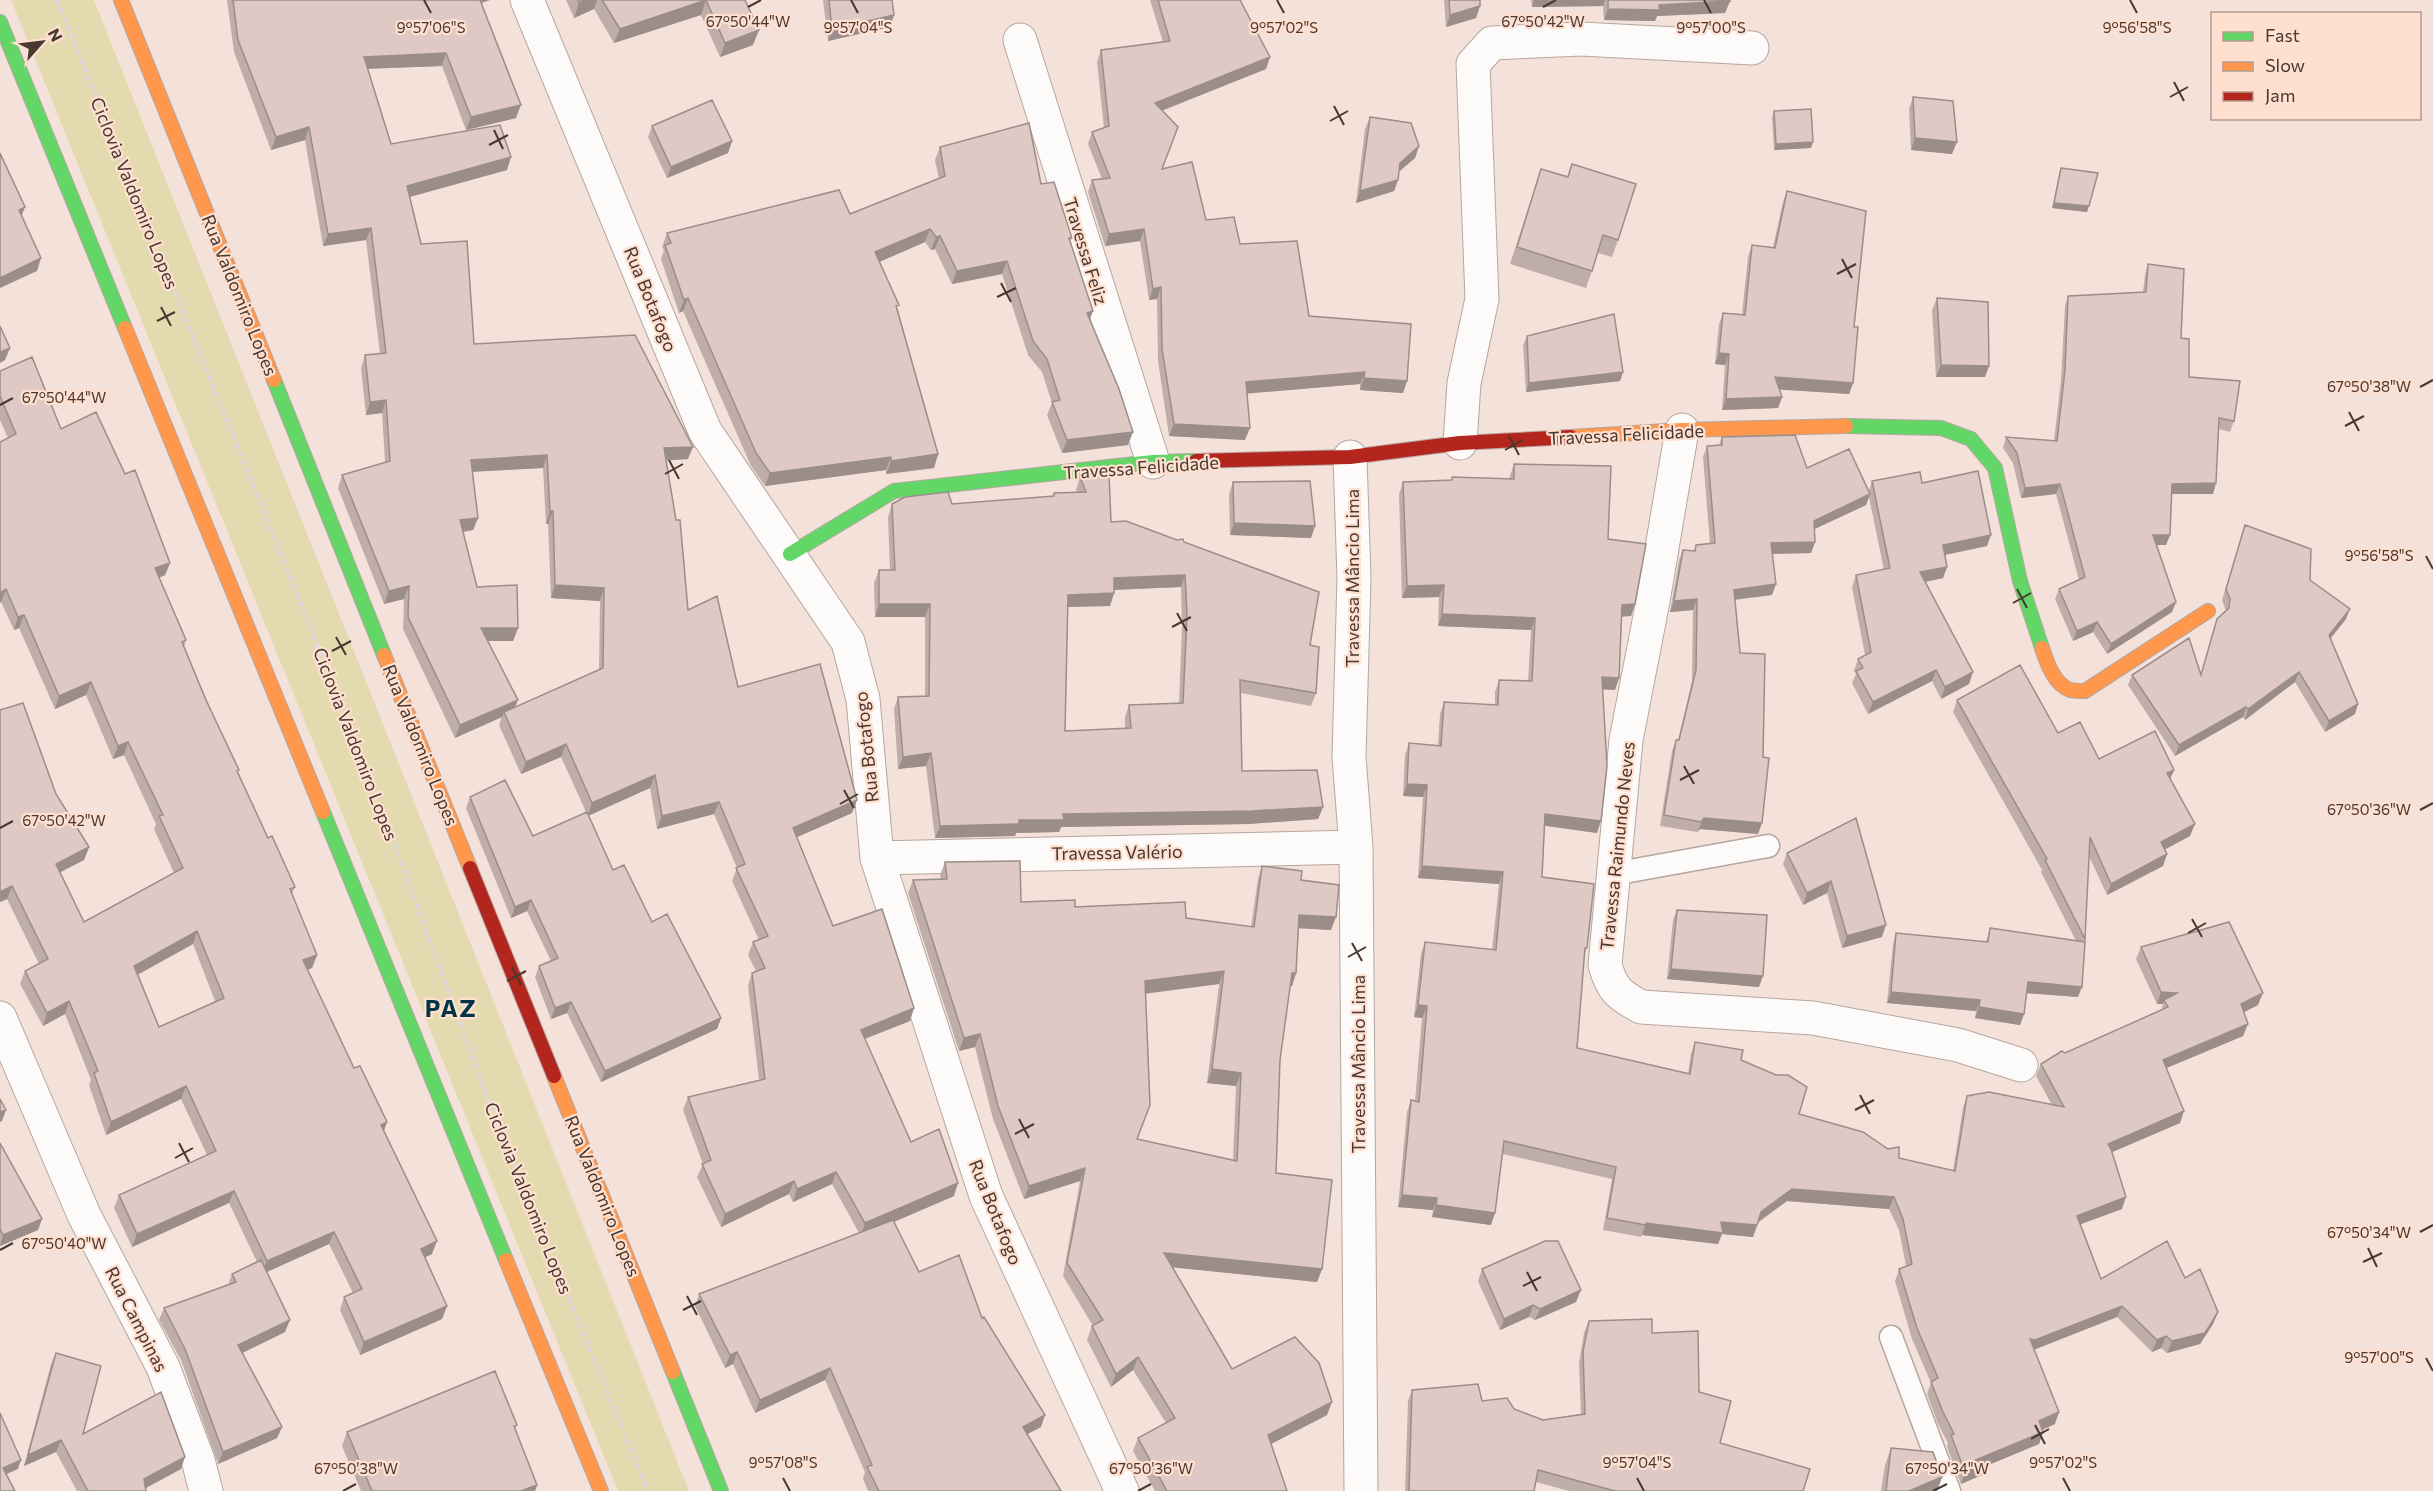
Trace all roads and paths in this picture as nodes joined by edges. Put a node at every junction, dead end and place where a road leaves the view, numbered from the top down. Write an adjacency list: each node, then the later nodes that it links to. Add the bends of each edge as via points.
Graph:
1 (57, 0): 22 (path, Ciclovia Valdomiro Lopes, via 359,748 495,1118)
2 (122, 0): 23 (street, Rua Valdomiro Lopes)
3 (527, 0): 11 (street, Rua Botafogo, via 705,431)
4 (0, 22): 21 (street)
5 (1020, 40): 10 (street, Travessa Feliz)
6 (1752, 48): 8 (street, via 1581,39 1492,43 1473,64 1482,299 1464,383)
7 (1682, 430): 8 (street, Travessa Felicidade); 12 (street, Travessa Felicidade, via 1941,428 1971,439 1995,468 2020,581 2046,661 2057,680 2070,690 2085,691 2103,681); 16 (street, Travessa Raimundo Neves, via 1626,740)
8 (1460, 443): 9 (street, Travessa Felicidade)
9 (1350, 457): 10 (street, Travessa Felicidade); 14 (street, Travessa Mâncio Lima, via 1354,578 1349,757)
10 (1153, 462): 11 (street, Travessa Felicidade, via 894,491)
11 (790, 554): 15 (street, Rua Botafogo, via 848,642 863,699)
12 (2208, 611)
13 (1768, 846): 16 (lane)
14 (1356, 847): 15 (street, Travessa Valério); 25 (street, Travessa Mâncio Lima)
15 (877, 858): 24 (street, Rua Botafogo, via 986,1196)
16 (1613, 874): 18 (street, Travessa Raimundo Neves, via 1605,965 1610,984 1641,1007 1813,1018 1958,1046)
17 (0, 1018): 20 (street, Rua Campinas, via 84,1215 163,1367)
18 (2021, 1065)
19 (1891, 1337): 26 (lane)
20 (206, 1491)
21 (601, 1491)
22 (648, 1491)
23 (721, 1491)
24 (1122, 1491)
25 (1361, 1491)
26 (1949, 1491)

